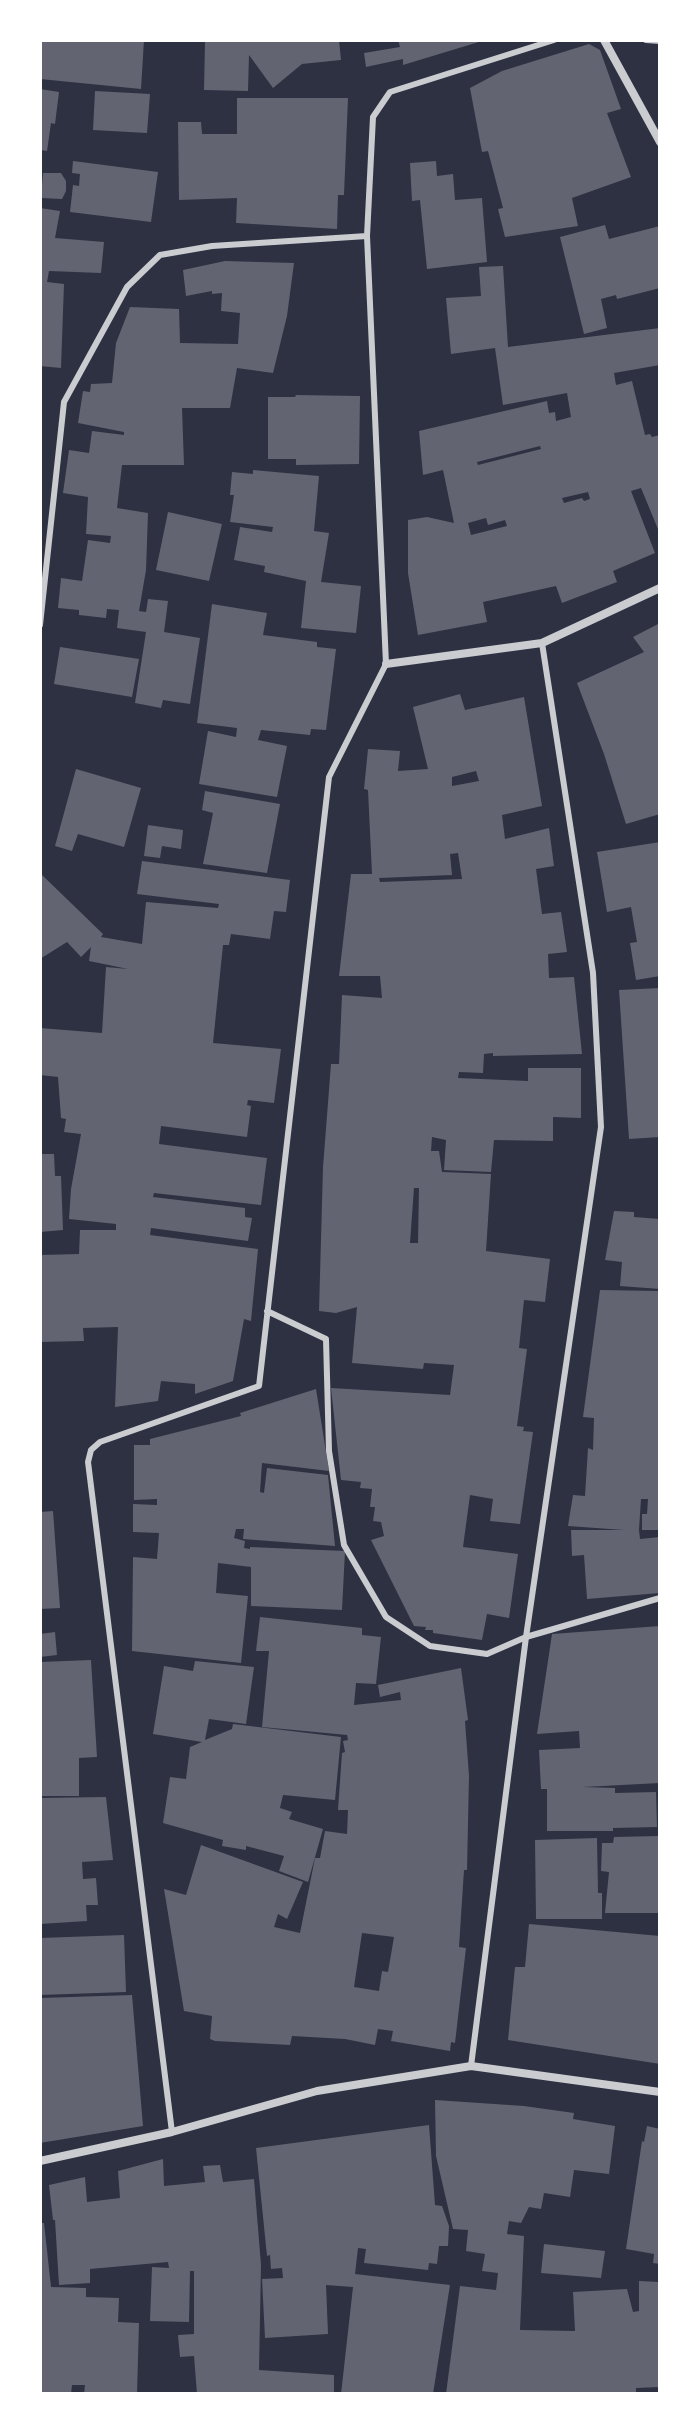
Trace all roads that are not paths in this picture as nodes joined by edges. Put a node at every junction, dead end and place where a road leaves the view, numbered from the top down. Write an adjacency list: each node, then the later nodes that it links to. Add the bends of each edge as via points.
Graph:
1 (554, 40): 6 (lane, via 390,92 373,117)
2 (604, 40): 5 (street)
3 (646, 40): 4 (lane)
4 (660, 41)
5 (660, 142)
6 (367, 236): 8 (lane, via 212,246 160,255 127,287 64,402); 10 (lane)
7 (660, 588): 9 (street)
8 (40, 625)
9 (542, 643): 10 (street); 13 (lane, via 593,973 601,1127)
10 (386, 664): 11 (lane, via 329,777)
11 (267, 1311): 13 (lane, via 326,1339 329,1451 344,1545 386,1617 430,1646 487,1654); 16 (lane, via 259,1386 100,1442 88,1462)
12 (660, 1598): 13 (lane)
13 (526, 1637): 14 (lane)
14 (471, 2066): 15 (street); 16 (street, via 317,2091)
15 (660, 2092)
16 (172, 2132): 17 (street)
17 (40, 2161)

